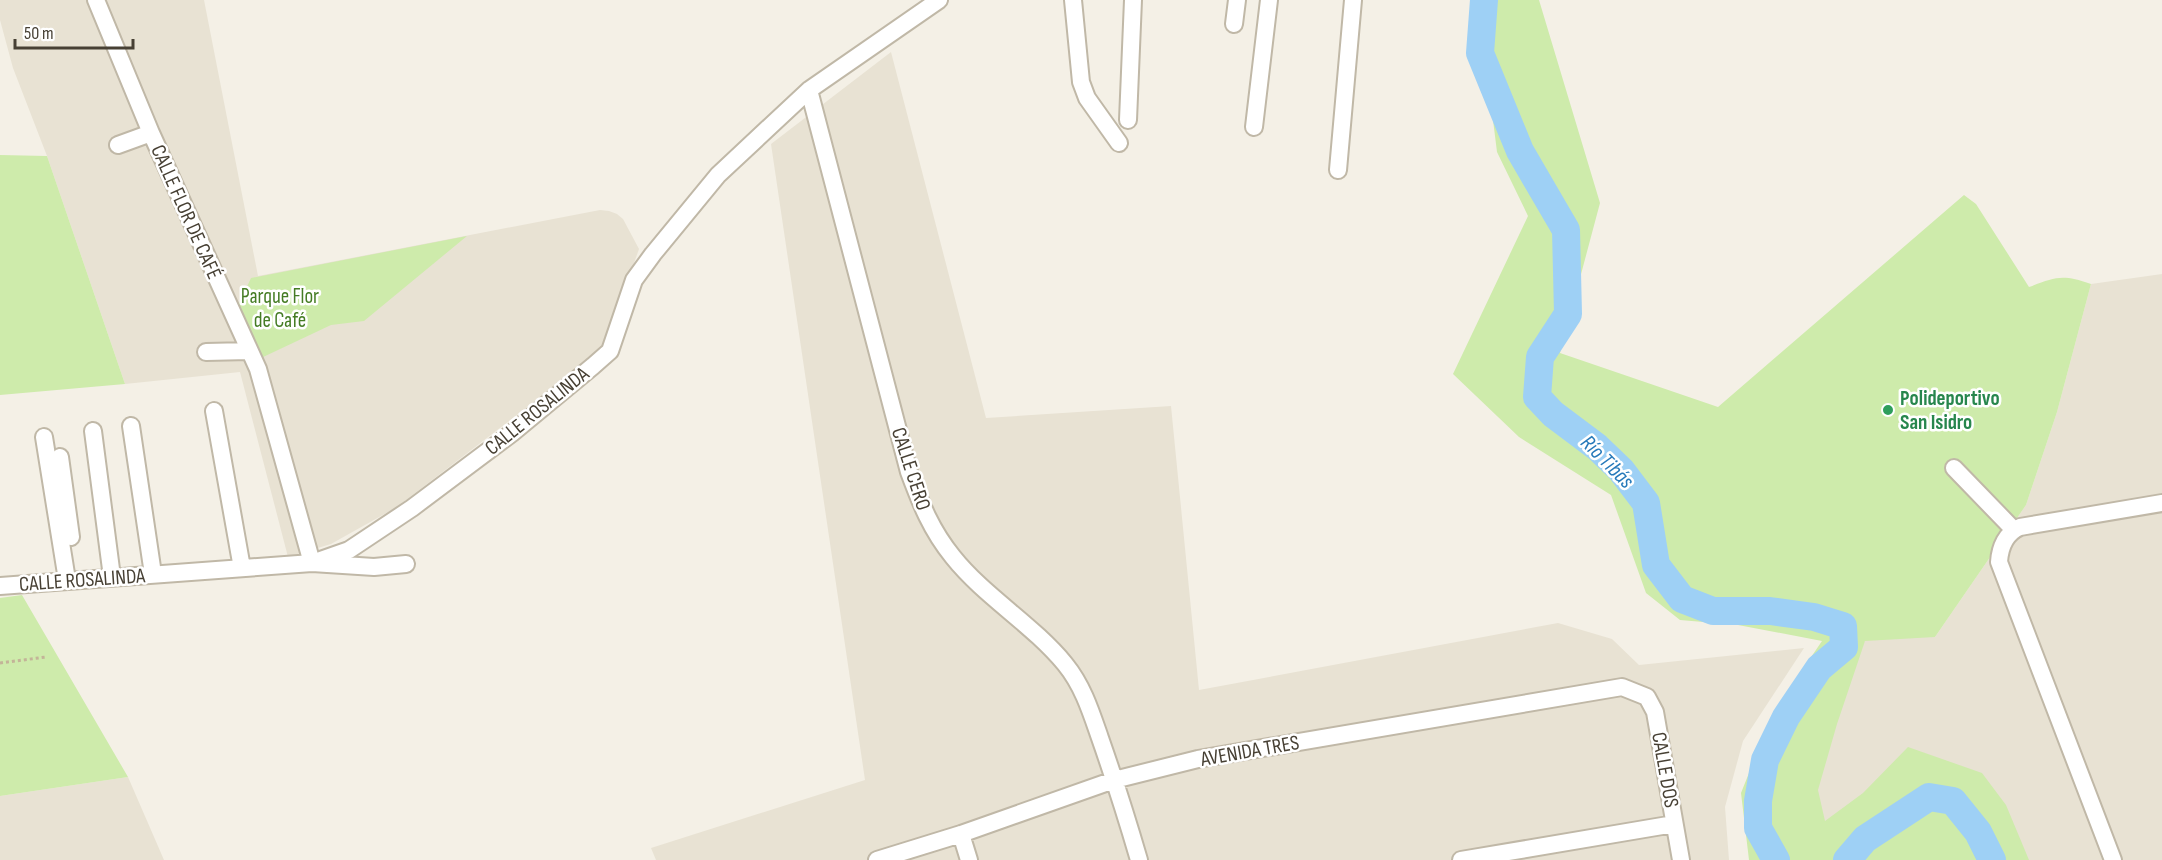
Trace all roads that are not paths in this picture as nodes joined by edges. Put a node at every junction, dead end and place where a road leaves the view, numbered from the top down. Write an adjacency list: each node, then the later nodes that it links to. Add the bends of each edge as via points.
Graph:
1 (96, 0): 12 (street, CALLE FLOR DE CAFÉ)
2 (939, 0): 9 (street, CALLE ROSALINDA)
3 (1073, 0): 13 (street, via 1081,82 1087,98)
4 (1133, 0): 10 (street)
5 (1237, 0): 8 (street)
6 (1269, 0): 11 (street)
7 (1353, 0): 15 (street)
8 (1234, 24)
9 (809, 90): 26 (street, CALLE ROSALINDA, via 718,175 653,254 634,280 610,351 512,434 412,508 349,550); 34 (street, CALLE CERO, via 909,472 926,518 953,557 1066,665 1083,691)
10 (1128, 120)
11 (1254, 127)
12 (151, 133): 14 (street); 16 (street, CALLE FLOR DE CAFÉ)
13 (1119, 143)
14 (118, 145)
15 (1338, 170)
16 (249, 351): 17 (street); 26 (street, CALLE FLOR DE CAFÉ, via 258,369)
17 (206, 352)
18 (214, 411): 28 (street)
19 (131, 426): 29 (street)
20 (93, 431): 30 (street)
21 (44, 437): 31 (street)
22 (60, 457): 31 (street)
23 (1954, 468): 25 (street)
24 (2162, 503): 25 (street)
25 (2014, 530): 42 (street, via 2004,541 1999,562)
26 (312, 563): 27 (street, via 374,567); 28 (street, CALLE ROSALINDA)
27 (406, 564)
28 (242, 568): 29 (street, CALLE ROSALINDA)
29 (153, 574): 30 (street, CALLE ROSALINDA)
30 (112, 577): 31 (street, CALLE ROSALINDA)
31 (72, 580): 32 (street, CALLE ROSALINDA)
32 (0, 585)
33 (1634, 690): 34 (street, AVENIDA TRES, via 1622,687 1198,759); 35 (street, CALLE DOS, via 1647,697 1655,712)
34 (1114, 780): 36 (street, AVENIDA TRES); 39 (street, CALLE CERO)
35 (1674, 824): 40 (street); 41 (street, CALLE DOS)
36 (961, 834): 37 (street, AVENIDA TRES); 38 (street)
37 (878, 860)
38 (969, 860)
39 (1139, 860)
40 (1461, 860)
41 (1681, 860)
42 (2113, 860)

